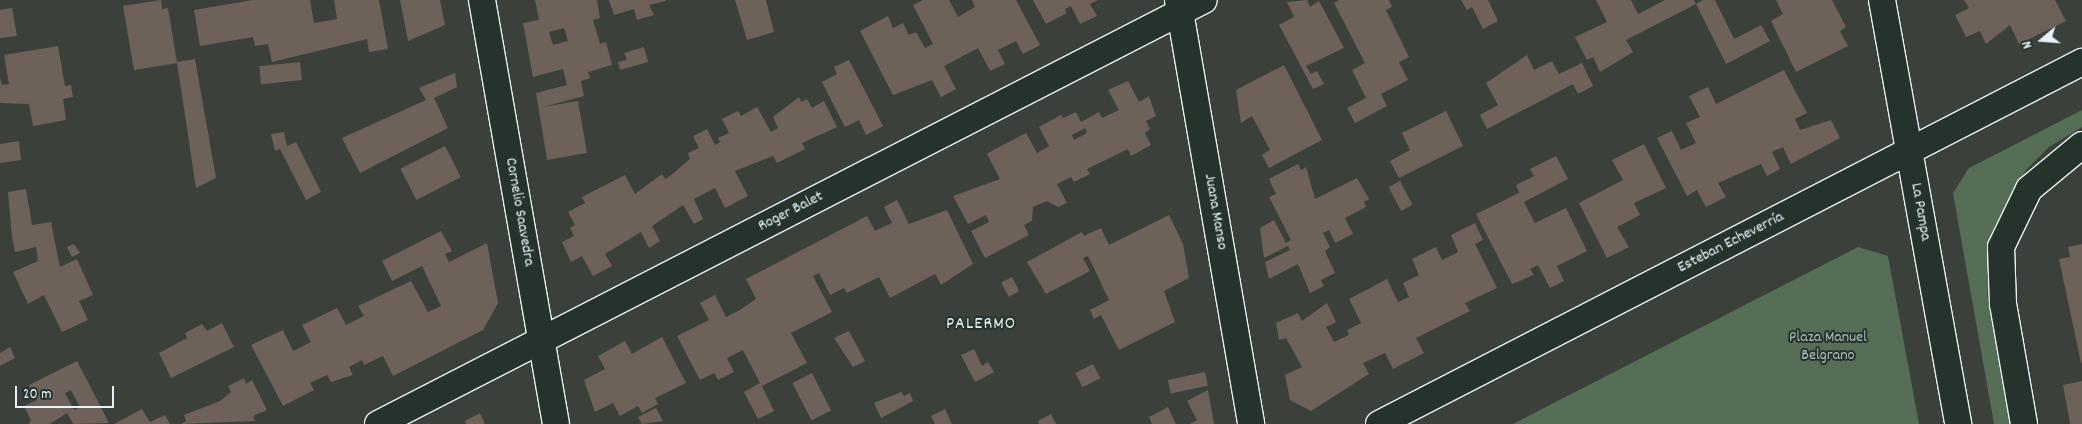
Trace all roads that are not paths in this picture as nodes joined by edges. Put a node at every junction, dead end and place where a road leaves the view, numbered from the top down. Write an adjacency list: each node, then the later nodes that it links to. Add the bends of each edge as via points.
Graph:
1 (482, 0): 8 (street, Cornelio Saavedra)
2 (1204, 0): 4 (street, Roger Balet)
3 (1882, 0): 7 (street, La Pampa)
4 (1179, 6): 8 (street, Roger Balet); 11 (street, Juana Manso)
5 (2082, 62): 7 (street, Esteban Echeverría)
6 (2082, 145): 14 (street, via 2029,189 2001,247 2005,313)
7 (1909, 151): 12 (street, Esteban Echeverría); 13 (street, La Pampa)
8 (541, 340): 9 (street, Roger Balet); 10 (street, Cornelio Saavedra)
9 (378, 424)
10 (556, 424)
11 (1252, 424)
12 (1379, 424)
13 (1958, 424)
14 (2024, 424)

